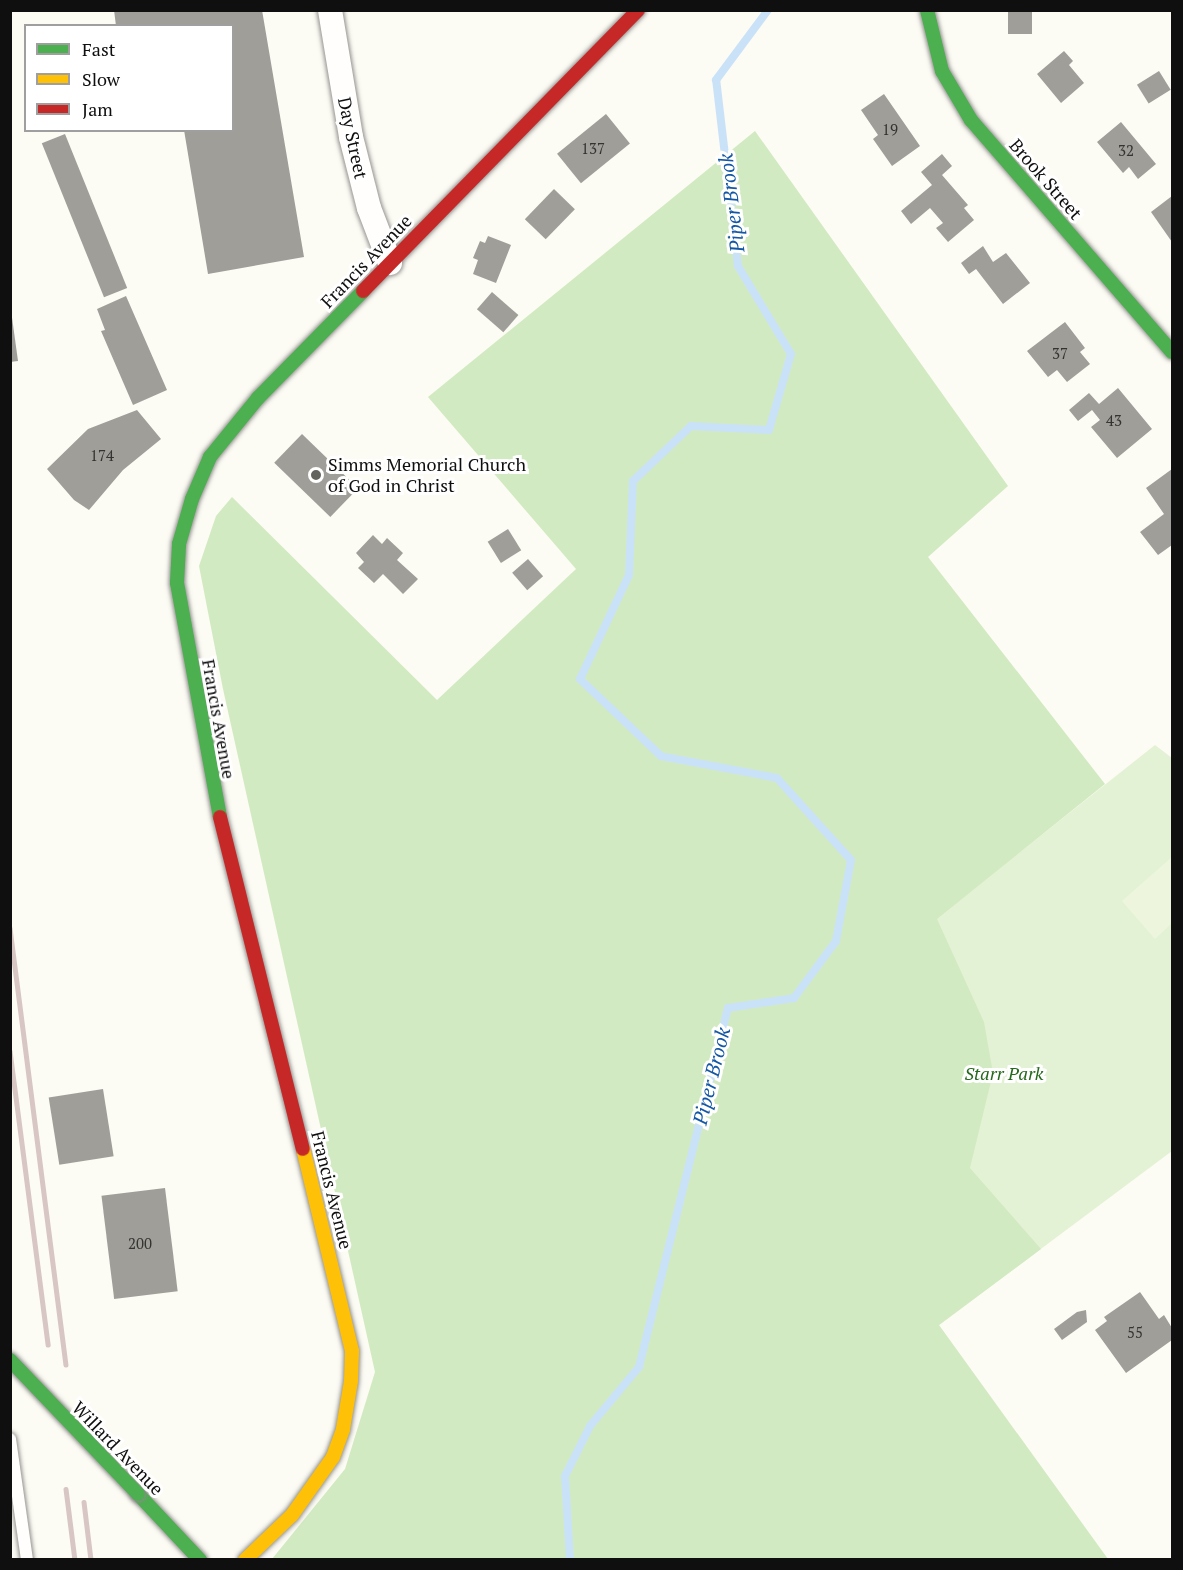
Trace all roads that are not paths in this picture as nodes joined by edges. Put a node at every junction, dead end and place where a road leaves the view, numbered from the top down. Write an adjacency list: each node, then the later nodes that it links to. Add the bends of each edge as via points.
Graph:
1 (330, 10): 4 (street, Day Street, via 351,136 369,208)
2 (638, 10): 4 (street, Francis Avenue)
3 (927, 10): 5 (street, Brook Street, via 942,71 971,120)
4 (390, 263): 10 (street, Francis Avenue, via 258,398 210,458 192,499 179,544 177,583 213,790 352,1351 343,1429 333,1457 292,1515)
5 (1173, 352)
6 (10, 1360): 9 (street, Willard Avenue, bridge)
7 (10, 1439): 8 (lane)
8 (27, 1560)
9 (200, 1560)
10 (245, 1560)

